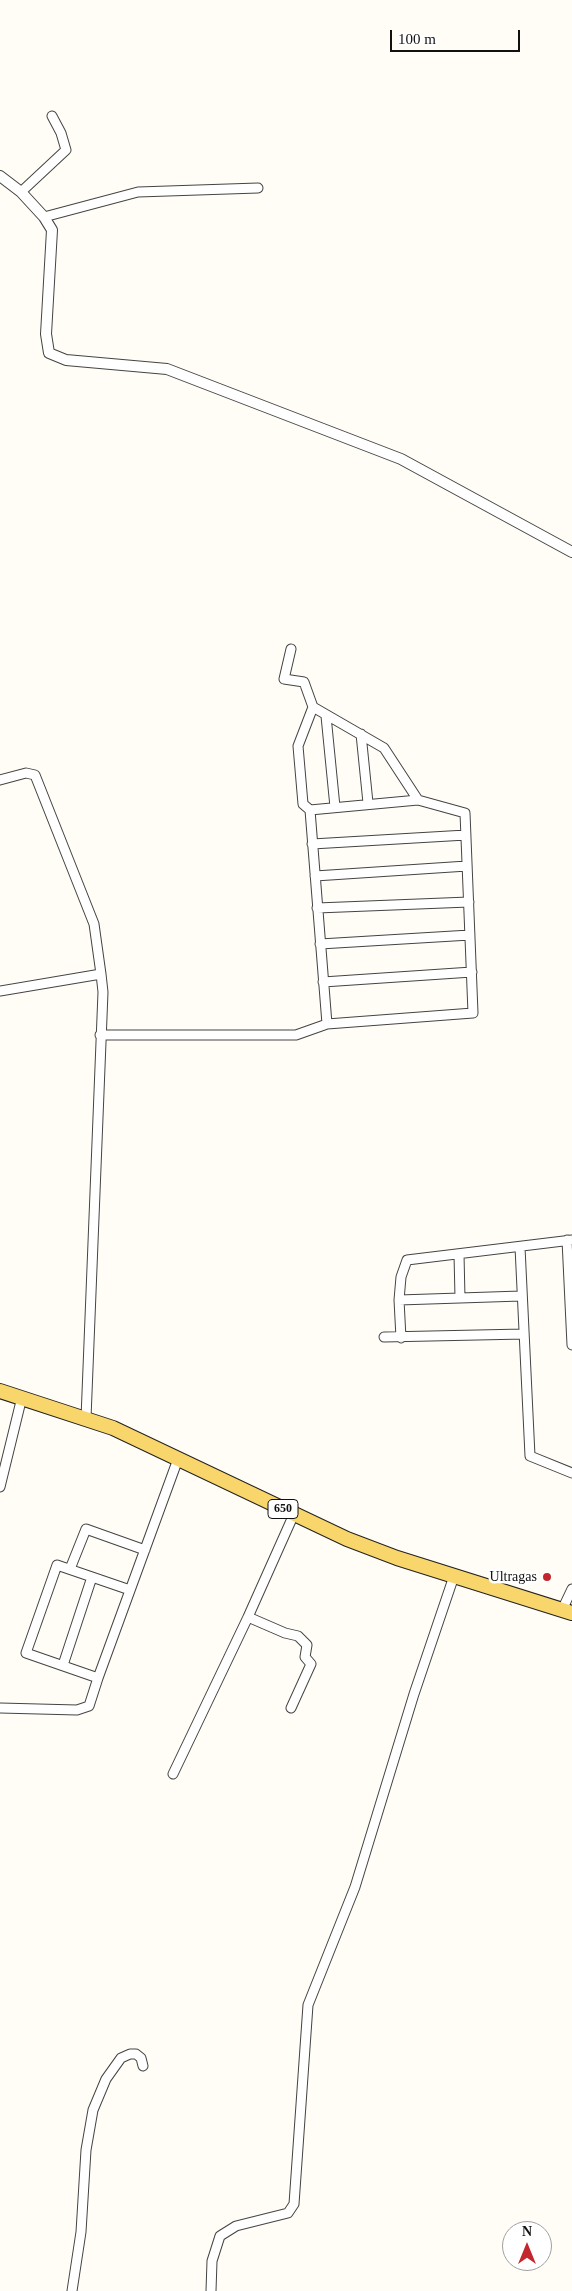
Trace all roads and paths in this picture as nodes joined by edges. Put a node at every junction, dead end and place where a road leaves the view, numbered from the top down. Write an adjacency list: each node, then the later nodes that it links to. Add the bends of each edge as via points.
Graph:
1 (52, 116): 4 (street, via 66,150)
2 (0, 176): 4 (street)
3 (258, 188): 5 (street, via 138,192)
4 (21, 192): 5 (street)
5 (44, 217): 6 (street, via 52,230 46,334 49,353 66,360 167,369 401,459)
6 (572, 552)
7 (291, 649): 8 (street, via 284,679 304,682)
8 (313, 708): 9 (street); 15 (street, via 298,746 303,804)
9 (326, 716): 10 (street); 14 (street)
10 (361, 734): 12 (street, via 384,748); 13 (street)
11 (0, 780): 25 (street, via 26,773 35,775 94,924)
12 (418, 800): 13 (street); 16 (street, via 465,813)
13 (368, 803): 14 (street)
14 (335, 807): 15 (street)
15 (310, 810): 17 (street)
16 (466, 835): 17 (street); 18 (street)
17 (312, 844): 19 (street)
18 (468, 866): 19 (street); 20 (street)
19 (315, 876): 21 (street)
20 (469, 902): 21 (street); 22 (street)
21 (317, 908): 23 (street)
22 (470, 935): 23 (street); 24 (street)
23 (320, 944): 26 (street)
24 (472, 972): 26 (street); 28 (street, via 473,1013)
25 (101, 974): 27 (street); 29 (street)
26 (323, 982): 28 (street)
27 (0, 991)
28 (326, 1024): 29 (street, via 296,1035)
29 (100, 1035): 42 (street)
30 (569, 1240): 31 (street); 39 (street)
31 (520, 1247): 32 (street); 33 (street)
32 (459, 1254): 34 (street); 35 (street, via 407,1260)
33 (521, 1296): 34 (street); 36 (street)
34 (460, 1298): 35 (street)
35 (399, 1300): 38 (street)
36 (524, 1334): 38 (street); 44 (street, via 530,1456)
37 (384, 1337): 38 (street)
38 (400, 1338)
39 (572, 1345)
40 (0, 1392): 41 (main road, 650)
41 (22, 1397): 42 (main road, 650); 45 (street)
42 (86, 1418): 43 (main road, 650)
43 (178, 1459): 46 (main road, 650); 47 (street)
44 (572, 1473)
45 (0, 1487)
46 (294, 1514): 49 (main road, 650, via 388,1555); 54 (street)
47 (145, 1550): 48 (street, via 86,1529); 52 (street)
48 (70, 1569): 50 (street); 55 (street, via 57,1564 26,1653)
49 (454, 1576): 53 (main road, 650); 62 (street, via 355,1888 308,2004 294,2204 285,2214 236,2226 220,2236 212,2262)
50 (92, 1577): 52 (street); 55 (street)
51 (572, 1589): 53 (street)
52 (130, 1590): 56 (street)
53 (567, 1612)
54 (248, 1617): 58 (street, via 298,1636 307,1645 305,1657 310,1664); 59 (street)
55 (63, 1665): 56 (street)
56 (98, 1678): 57 (street, via 89,1706 78,1710)
57 (0, 1708)
58 (291, 1708)
59 (173, 1774)
60 (143, 2066): 61 (street, via 136,2054 121,2058 106,2079 93,2110)
61 (72, 2291)
62 (211, 2291)

